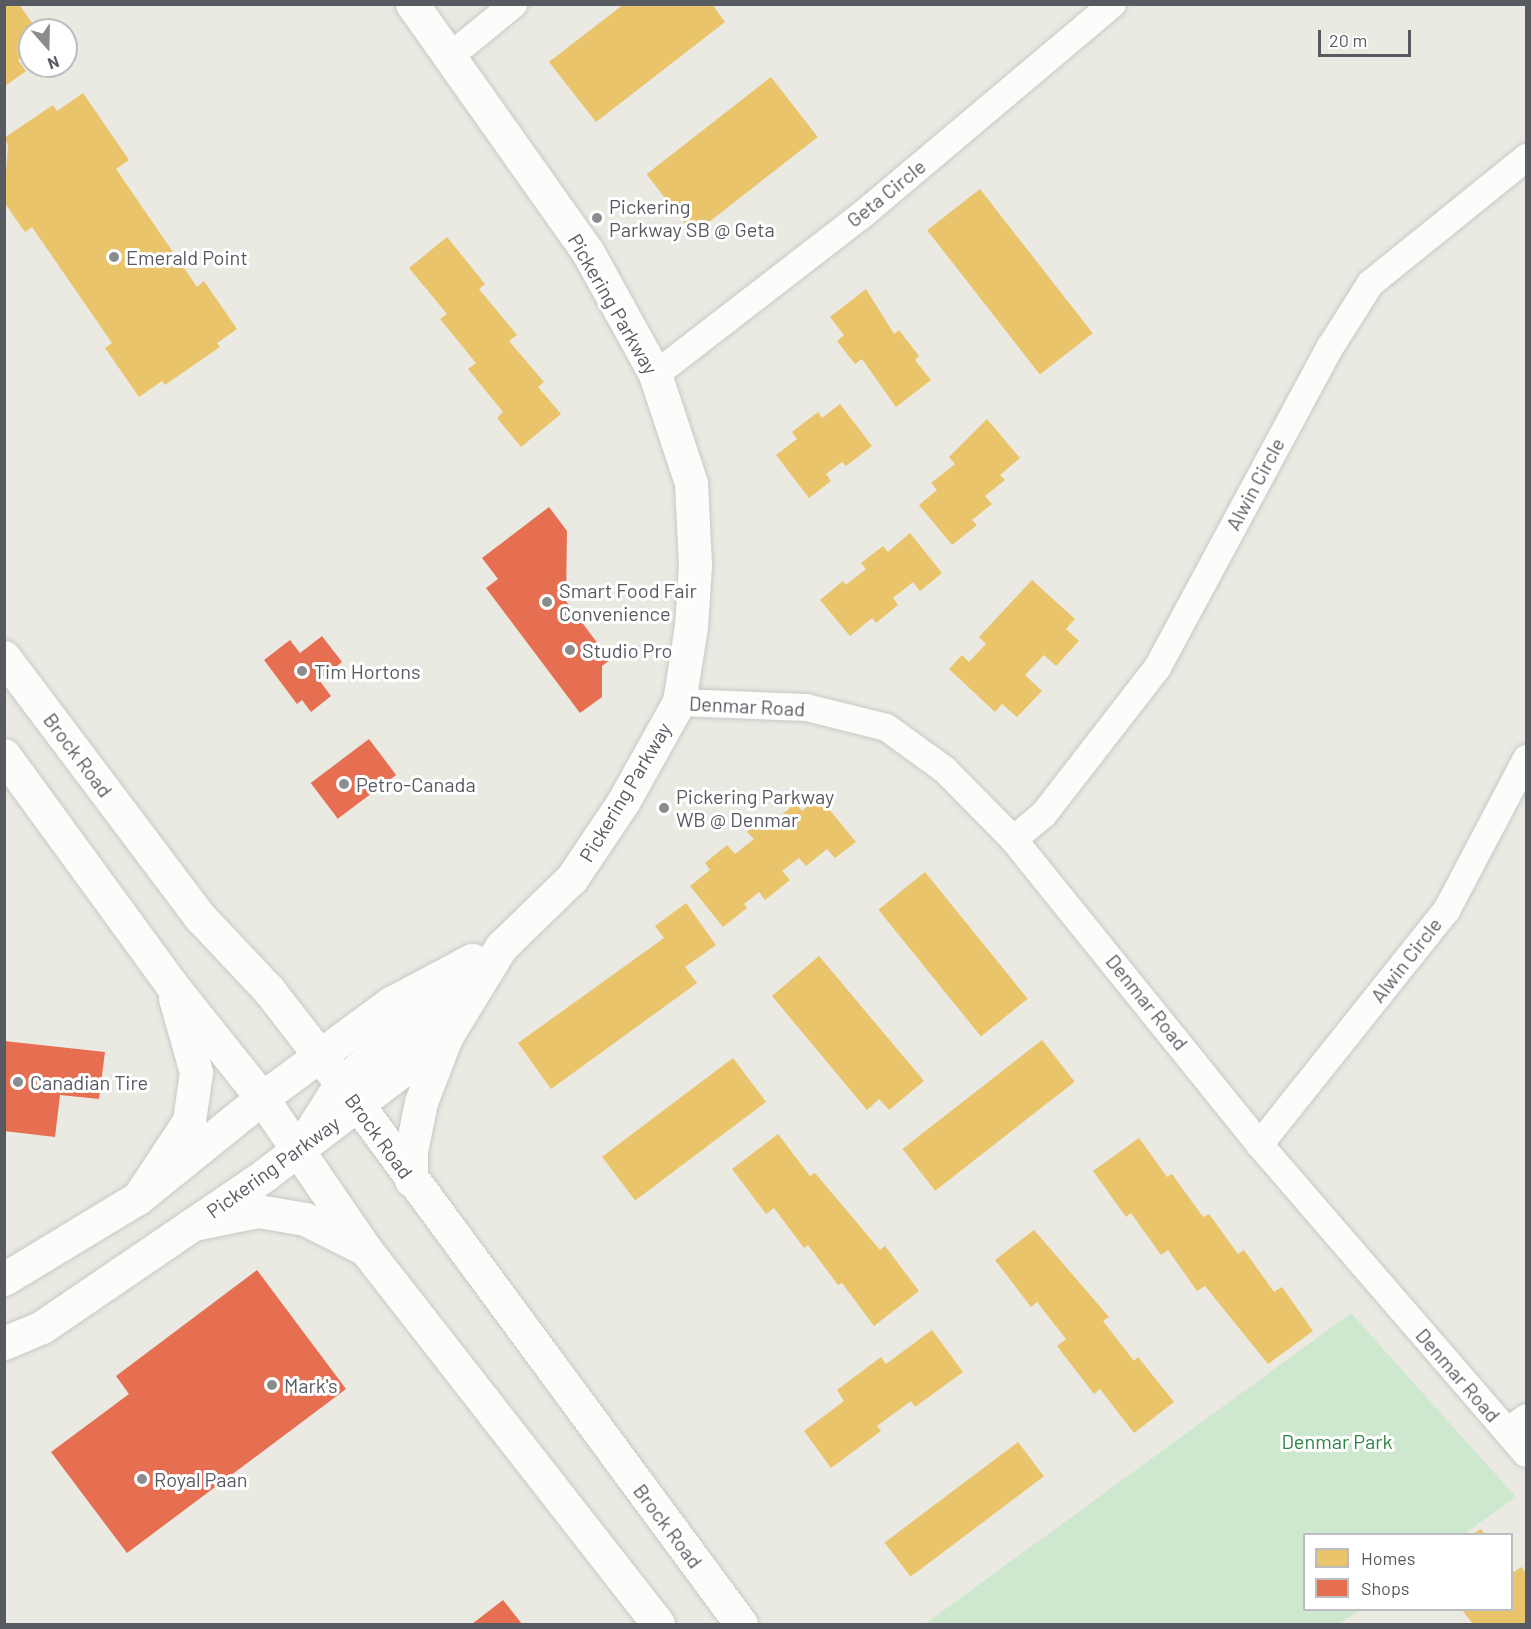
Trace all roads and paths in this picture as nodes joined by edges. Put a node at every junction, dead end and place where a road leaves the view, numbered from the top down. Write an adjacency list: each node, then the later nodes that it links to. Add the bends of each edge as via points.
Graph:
1 (412, 4): 4 (main road, Pickering Parkway)
2 (513, 4): 4 (street)
3 (1112, 4): 6 (street, Geta Circle, via 861,216)
4 (448, 57): 6 (main road, Pickering Parkway, via 587,251)
5 (1527, 157): 11 (street, Alwin Circle, via 1370,283 1330,346 1157,667 1043,814)
6 (655, 374): 8 (main road, Pickering Parkway, via 691,483 695,565 691,626)
7 (4, 657): 16 (main road, Brock Road, via 201,918 268,989)
8 (679, 702): 11 (street, Denmar Road, via 806,707 886,727 944,769); 12 (main road, Pickering Parkway, via 623,802 572,878)
9 (4, 755): 14 (main road)
10 (1527, 758): 19 (street, Alwin Circle, via 1446,910)
11 (1013, 839): 19 (street, Denmar Road)
12 (501, 946): 13 (main road, Pickering Parkway); 15 (main road, Pickering Parkway)
13 (464, 964): 16 (main road, Pickering Parkway, via 415,988); 17 (main road, via 431,1008)
14 (171, 984): 18 (main road); 22 (main road, via 196,1072 189,1121)
15 (446, 1037): 17 (main road, Pickering Parkway); 21 (main road, via 421,1102 411,1151)
16 (320, 1056): 17 (main road, Brock Road); 18 (main road, Pickering Parkway)
17 (349, 1094): 20 (main road, Pickering Parkway); 21 (main road, Brock Road)
18 (261, 1098): 20 (main road); 22 (main road, Pickering Parkway)
19 (1259, 1144): 27 (street, Denmar Road)
20 (298, 1151): 23 (main road, Pickering Parkway); 24 (main road)
21 (411, 1180): 30 (main road, Brock Road)
22 (138, 1198): 25 (main road, Pickering Parkway)
23 (193, 1224): 24 (main road, via 258,1211 305,1219); 26 (main road, Pickering Parkway, via 42,1327)
24 (366, 1250): 29 (main road)
25 (4, 1279)
26 (4, 1343)
27 (1517, 1424): 28 (street, Denmar Road)
28 (1527, 1453)
29 (658, 1624)
30 (741, 1624)

